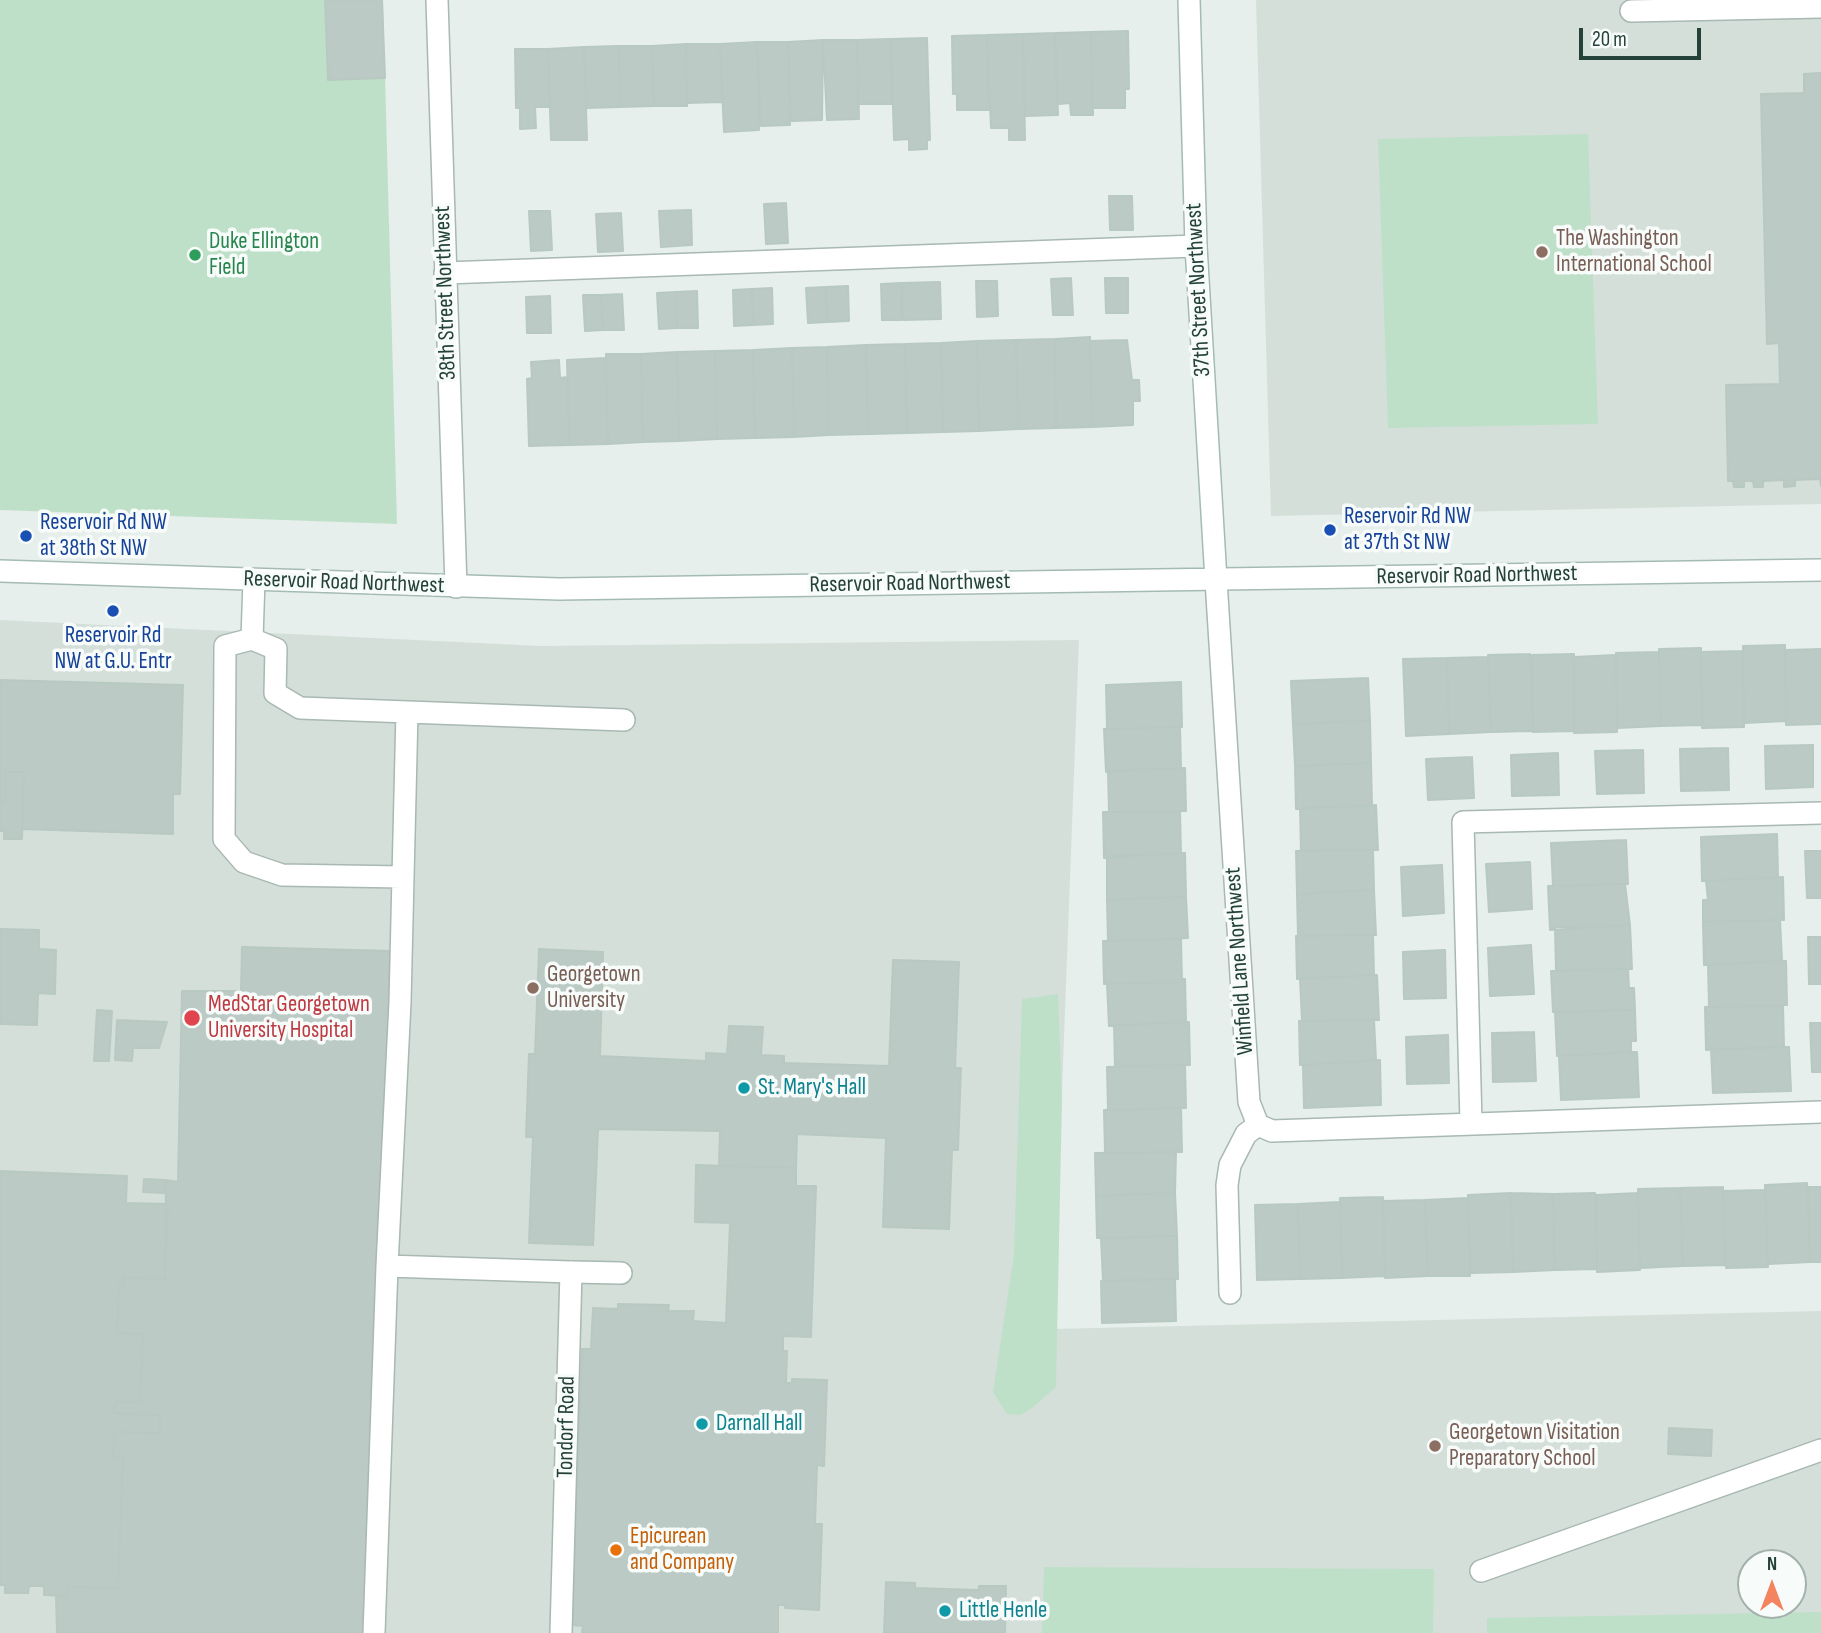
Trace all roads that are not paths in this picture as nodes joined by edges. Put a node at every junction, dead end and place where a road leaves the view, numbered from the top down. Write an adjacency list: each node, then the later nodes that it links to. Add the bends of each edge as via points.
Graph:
1 (437, 0): 6 (street, 38th Street Northwest)
2 (1189, 0): 5 (street, 37th Street Northwest)
3 (1821, 7): 4 (street)
4 (1632, 11)
5 (1196, 246): 6 (street); 10 (street, 37th Street Northwest)
6 (445, 273): 11 (street, 38th Street Northwest)
7 (1821, 570): 10 (street, Reservoir Road Northwest)
8 (0, 571): 9 (street, Reservoir Road Northwest)
9 (254, 580): 11 (street, Reservoir Road Northwest); 12 (street)
10 (1216, 580): 11 (street, Reservoir Road Northwest); 19 (street, Winfield Lane Northwest, via 1249,1102)
11 (456, 587)
12 (252, 639): 13 (street, via 276,649 275,694 300,708); 16 (street, via 225,646 224,839 244,862 282,875)
13 (407, 712): 14 (street); 16 (street)
14 (624, 720)
15 (1821, 813): 18 (street, via 1463,821)
16 (403, 877): 20 (street)
17 (1821, 1112): 18 (street)
18 (1471, 1123): 19 (street, via 1272,1131)
19 (1258, 1125): 23 (street, via 1246,1134 1230,1166)
20 (387, 1266): 21 (street); 26 (street)
21 (571, 1272): 22 (street); 27 (street, Tondorf Road)
22 (621, 1273)
23 (1230, 1293)
24 (1821, 1450): 25 (street)
25 (1481, 1571)
26 (374, 1633)
27 (562, 1633)

